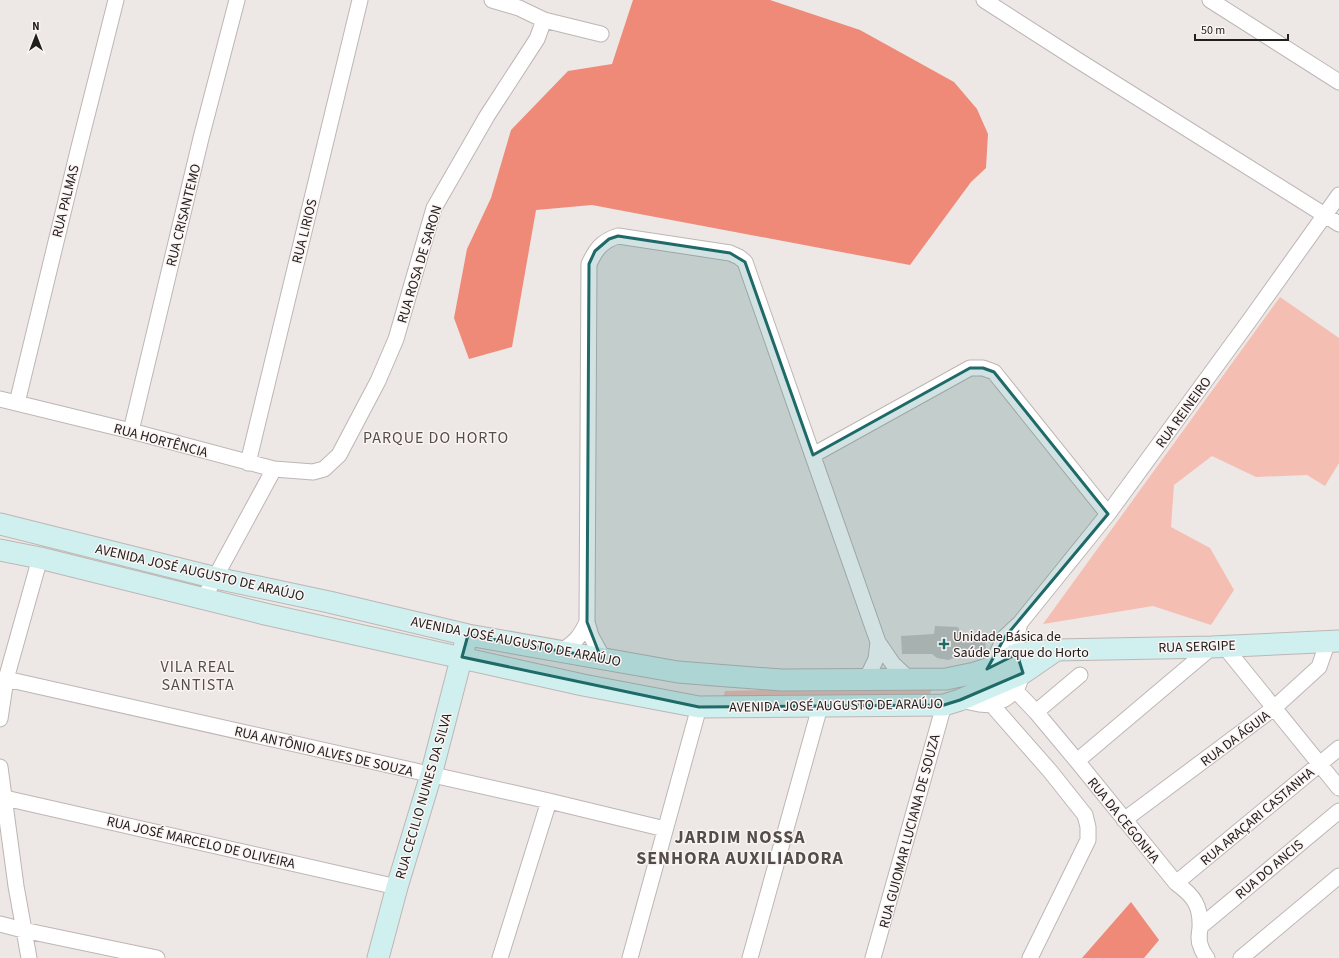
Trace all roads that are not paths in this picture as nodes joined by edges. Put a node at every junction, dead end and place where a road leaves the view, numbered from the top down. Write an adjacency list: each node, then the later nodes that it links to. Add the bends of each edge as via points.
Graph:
1 (116, 0): 14 (street, RUA PALMAS)
2 (236, 0): 15 (street, RUA CRISANTEMO)
3 (360, 0): 17 (street, RUA LIRIOS)
4 (492, 0): 7 (street)
5 (984, 0): 11 (street)
6 (1210, 0): 9 (street)
7 (544, 20): 8 (street); 19 (street, RUA ROSA DE SARON, via 537,39 487,116 434,208 396,339 339,455)
8 (601, 34)
9 (1339, 82)
10 (1339, 195): 11 (street, RUA REINEIRO)
11 (1325, 215): 12 (street); 20 (street, RUA REINEIRO)
12 (1339, 224)
13 (0, 399): 14 (street, RUA HORTÊNCIA)
14 (17, 403): 15 (street, RUA HORTÊNCIA)
15 (131, 431): 17 (street, RUA HORTÊNCIA)
16 (813, 455): 20 (street, via 970,368 983,368 994,372); 26 (street, via 745,262 730,253 618,236 609,239 595,251 589,264); 29 (street)
17 (248, 463): 18 (street, RUA HORTÊNCIA)
18 (274, 470): 19 (street, RUA HORTÊNCIA); 24 (street)
19 (324, 470)
20 (1108, 514): 27 (street, RUA REINEIRO)
21 (0, 524): 24 (street, AVENIDA JOSÉ AUGUSTO DE ARAÚJO)
22 (0, 550): 23 (street, AVENIDA JOSÉ AUGUSTO DE ARAÚJO)
23 (40, 558): 25 (street, AVENIDA JOSÉ AUGUSTO DE ARAÚJO); 39 (street)
24 (216, 578): 25 (street); 30 (street, AVENIDA JOSÉ AUGUSTO DE ARAÚJO, via 329,602)
25 (204, 598): 30 (street, AVENIDA JOSÉ AUGUSTO DE ARAÚJO, via 265,614)
26 (587, 622): 33 (street, via 581,635); 34 (street, via 591,636)
27 (1020, 623): 35 (street, RUA REINEIRO, via 1005,637); 36 (street, via 1017,635)
28 (1333, 641): 31 (street, RUA SERGIPE); 45 (street, RUA DA ÁGUIA, via 1319,667)
29 (878, 642): 38 (street, via 893,664); 40 (street, via 876,659)
30 (465, 644): 33 (street, AVENIDA JOSÉ AUGUSTO DE ARAÚJO); 43 (street, AVENIDA JOSÉ AUGUSTO DE ARAÚJO, via 583,685); 52 (street, RUA CECILIO NUNES DA SILVA)
31 (1218, 646): 32 (street, RUA SERGIPE); 45 (street); 49 (street)
32 (1056, 650): 36 (street, AVENIDA JOSÉ AUGUSTO DE ARAÚJO)
33 (562, 651): 34 (street, AVENIDA JOSÉ AUGUSTO DE ARAÚJO)
34 (603, 658): 40 (street, AVENIDA JOSÉ AUGUSTO DE ARAÚJO, via 678,672 782,680)
35 (990, 668): 36 (street, AVENIDA JOSÉ AUGUSTO DE ARAÚJO); 38 (street, AVENIDA JOSÉ AUGUSTO DE ARAÚJO, via 946,679)
36 (1019, 673): 41 (street, AVENIDA JOSÉ AUGUSTO DE ARAÚJO); 42 (street, via 1005,699); 46 (street, RUA DA CEGONHA)
37 (1080, 675): 46 (street)
38 (909, 679): 40 (street, AVENIDA JOSÉ AUGUSTO DE ARAÚJO)
39 (6, 680): 47 (street); 52 (street, RUA ANTÔNIO ALVES DE SOUZA)
40 (866, 680)
41 (952, 702): 42 (street); 44 (street, AVENIDA JOSÉ AUGUSTO DE ARAÚJO); 71 (street, RUA GUIOMAR LUCIANA DE SOUZA)
42 (992, 705): 72 (street, via 1075,802 1085,815 1088,827 1088,840)
43 (699, 707): 44 (street, AVENIDA JOSÉ AUGUSTO DE ARAÚJO); 58 (street)
44 (820, 707): 70 (street)
45 (1274, 708): 50 (street); 57 (street, RUA DA ÁGUIA)
46 (1036, 712): 49 (street, RUA DA CEGONHA)
47 (0, 719)
48 (1339, 748): 50 (street, RUA ARAÇARI CASTANHA)
49 (1077, 761): 57 (street, RUA DA CEGONHA)
50 (1320, 764): 53 (street); 60 (street, RUA ARAÇARI CASTANHA)
51 (0, 767): 54 (street)
52 (431, 775): 55 (street, RUA ANTÔNIO ALVES DE SOUZA); 61 (street, RUA CECILIO NUNES DA SILVA)
53 (1339, 788)
54 (5, 798): 61 (street, RUA JOSÉ MARCELO DE OLIVEIRA); 64 (street)
55 (550, 802): 58 (street, RUA ANTÔNIO ALVES DE SOUZA); 68 (street)
56 (1339, 811): 63 (street, RUA DO ANCIS)
57 (1124, 820): 60 (street, RUA DA CEGONHA)
58 (665, 829): 69 (street)
59 (1339, 876): 74 (street)
60 (1176, 883): 63 (street, RUA DA CEGONHA, via 1195,900 1200,914)
61 (397, 887): 67 (street, RUA CECILIO NUNES DA SILVA)
62 (0, 924): 64 (street)
63 (1200, 927): 73 (street, RUA DA CEGONHA, via 1201,948)
64 (23, 930): 65 (street); 66 (street)
65 (29, 958)
66 (158, 958)
67 (378, 958)
68 (500, 958)
69 (630, 958)
70 (750, 958)
71 (874, 958)
72 (1030, 958)
73 (1207, 958)
74 (1241, 958)

